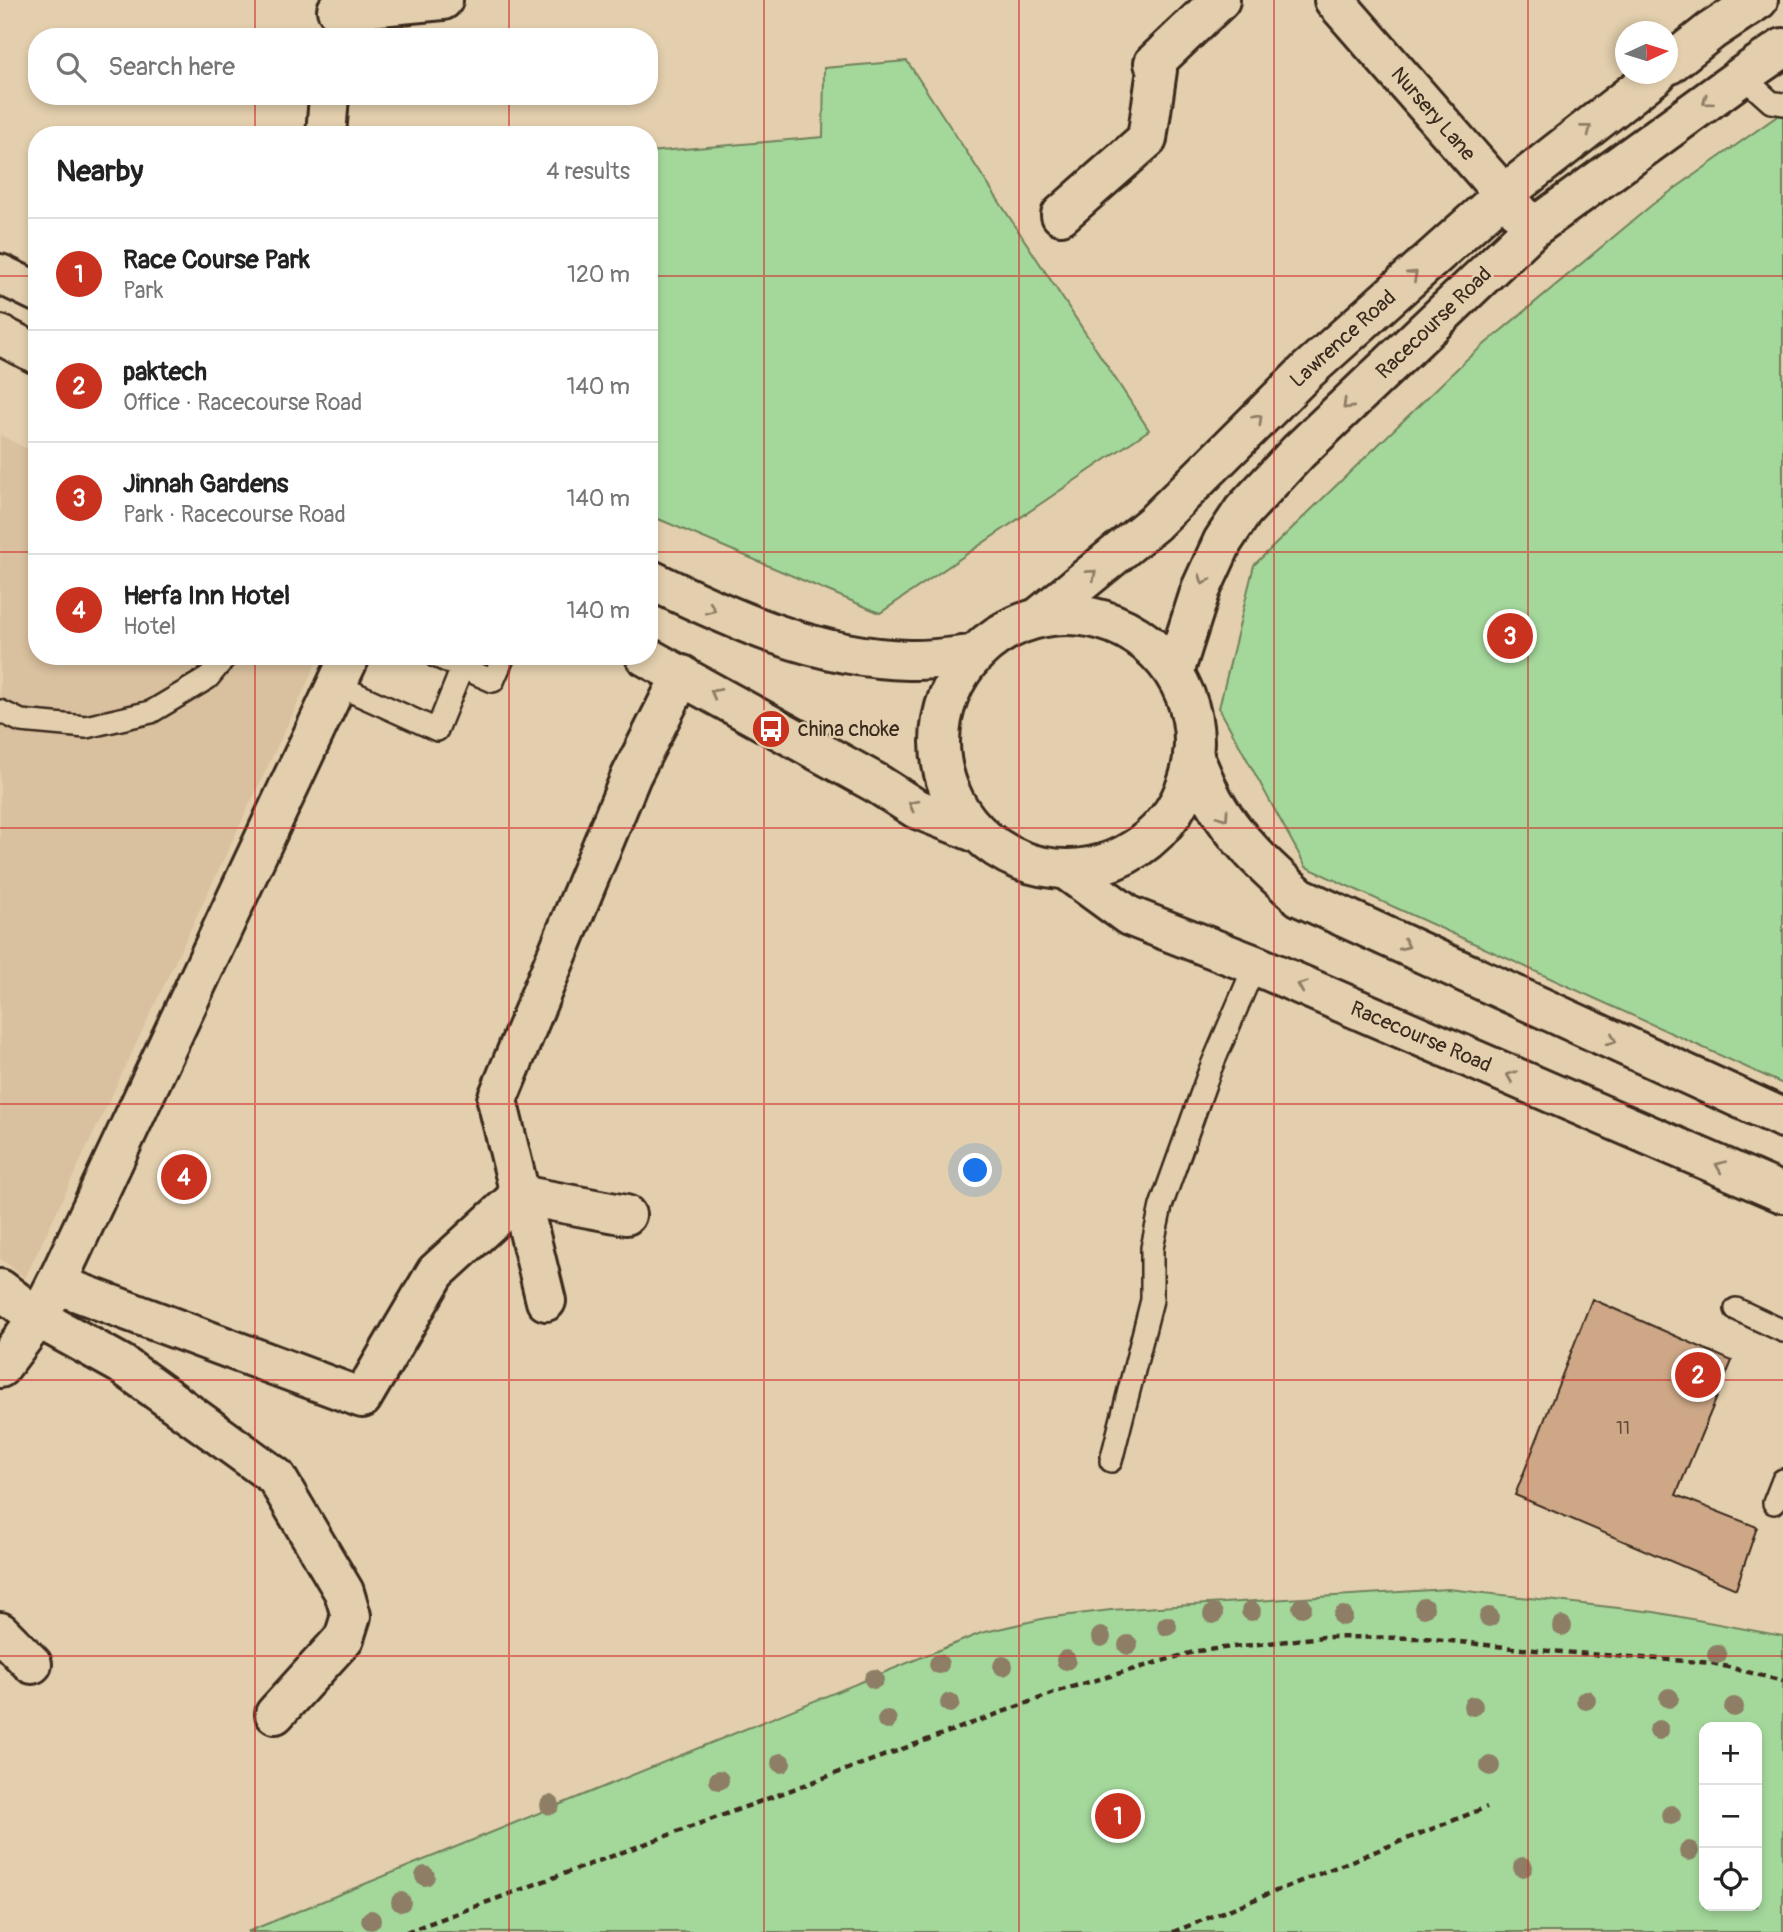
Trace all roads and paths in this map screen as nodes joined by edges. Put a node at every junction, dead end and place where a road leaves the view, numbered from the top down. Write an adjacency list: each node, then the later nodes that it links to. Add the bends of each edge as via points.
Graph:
1 (443, 0): 5 (main road)
2 (1220, 0): 15 (main road, via 1154,63 1157,69 1147,139)
3 (1335, 0): 14 (main road, Nursery Lane)
4 (1758, 0): 6 (main road)
5 (336, 16)
6 (1711, 31): 8 (main road); 9 (main road)
7 (1783, 48): 9 (main road, Racecourse Road)
8 (1678, 57)
9 (1742, 76): 11 (lane, via 1771,102); 16 (main road, Racecourse Road, one-way to 16)
10 (1644, 84): 14 (main road, Lawrence Road, one-way to 10)
11 (1783, 104)
12 (328, 105): 13 (main road)
13 (327, 126)
14 (1503, 195): 16 (main road, Nursery Lane); 22 (main road, Lawrence Road, one-way to 14, via 1153,523 1308,370)
15 (1061, 215)
16 (1533, 228): 30 (main road, Racecourse Road, one-way to 30, via 1298,452 1243,512 1210,566)
17 (0, 274): 18 (main road)
18 (28, 288)
19 (0, 335): 20 (main road)
20 (28, 349)
21 (658, 583): 23 (main road, one-way to 23, via 807,646 902,660)
22 (1039, 617): 23 (main road, via 1003,631); 30 (main road, via 1078,615 1116,624 1149,644)
23 (973, 655): 34 (main road, via 952,687 940,724 941,763 953,800)
24 (658, 663): 31 (main road)
25 (219, 665): 32 (lane, via 208,678 151,712 86,727 20,721)
26 (455, 665): 28 (lane)
27 (499, 665): 28 (lane, via 493,681)
28 (462, 668): 29 (lane, via 437,730)
29 (344, 671): 41 (main road)
30 (1174, 673): 33 (main road, via 1193,727)
31 (682, 675): 34 (main road, one-way to 31, via 915,808); 39 (main road, via 631,776 497,1100)
32 (0, 712)
33 (1193, 755): 35 (main road, via 1184,791 1165,824 1138,849 1103,865); 37 (main road, one-way to 37, via 1236,834 1300,897)
34 (975, 832): 35 (main road, via 1002,853 1032,866)
35 (1066, 870): 36 (main road, Racecourse Road, via 1129,916)
36 (1255, 965): 38 (main road, Racecourse Road, one-way to 36); 48 (lane, via 1210,1070 1161,1206 1152,1248 1152,1300)
37 (1783, 1118)
38 (1783, 1193)
39 (520, 1195): 40 (main road); 41 (main road, via 436,1272 362,1398); 43 (main road)
40 (626, 1214)
41 (56, 1284): 45 (main road)
42 (0, 1289): 45 (main road)
43 (546, 1301)
44 (1736, 1309): 46 (lane)
45 (38, 1318): 47 (main road); 54 (main road, via 121,1364 276,1477 344,1592 351,1616 344,1638)
46 (1783, 1331)
47 (0, 1368)
48 (1111, 1461)
49 (1783, 1480): 50 (lane)
50 (1774, 1503)
51 (0, 1632): 52 (main road)
52 (32, 1664)
53 (1783, 1681): 56 (path, via 1712,1663 1522,1650 1425,1638 1323,1637 1197,1651 1065,1689)
54 (275, 1714)
55 (1487, 1807): 57 (path)
56 (406, 1932)
57 (1173, 1932)

